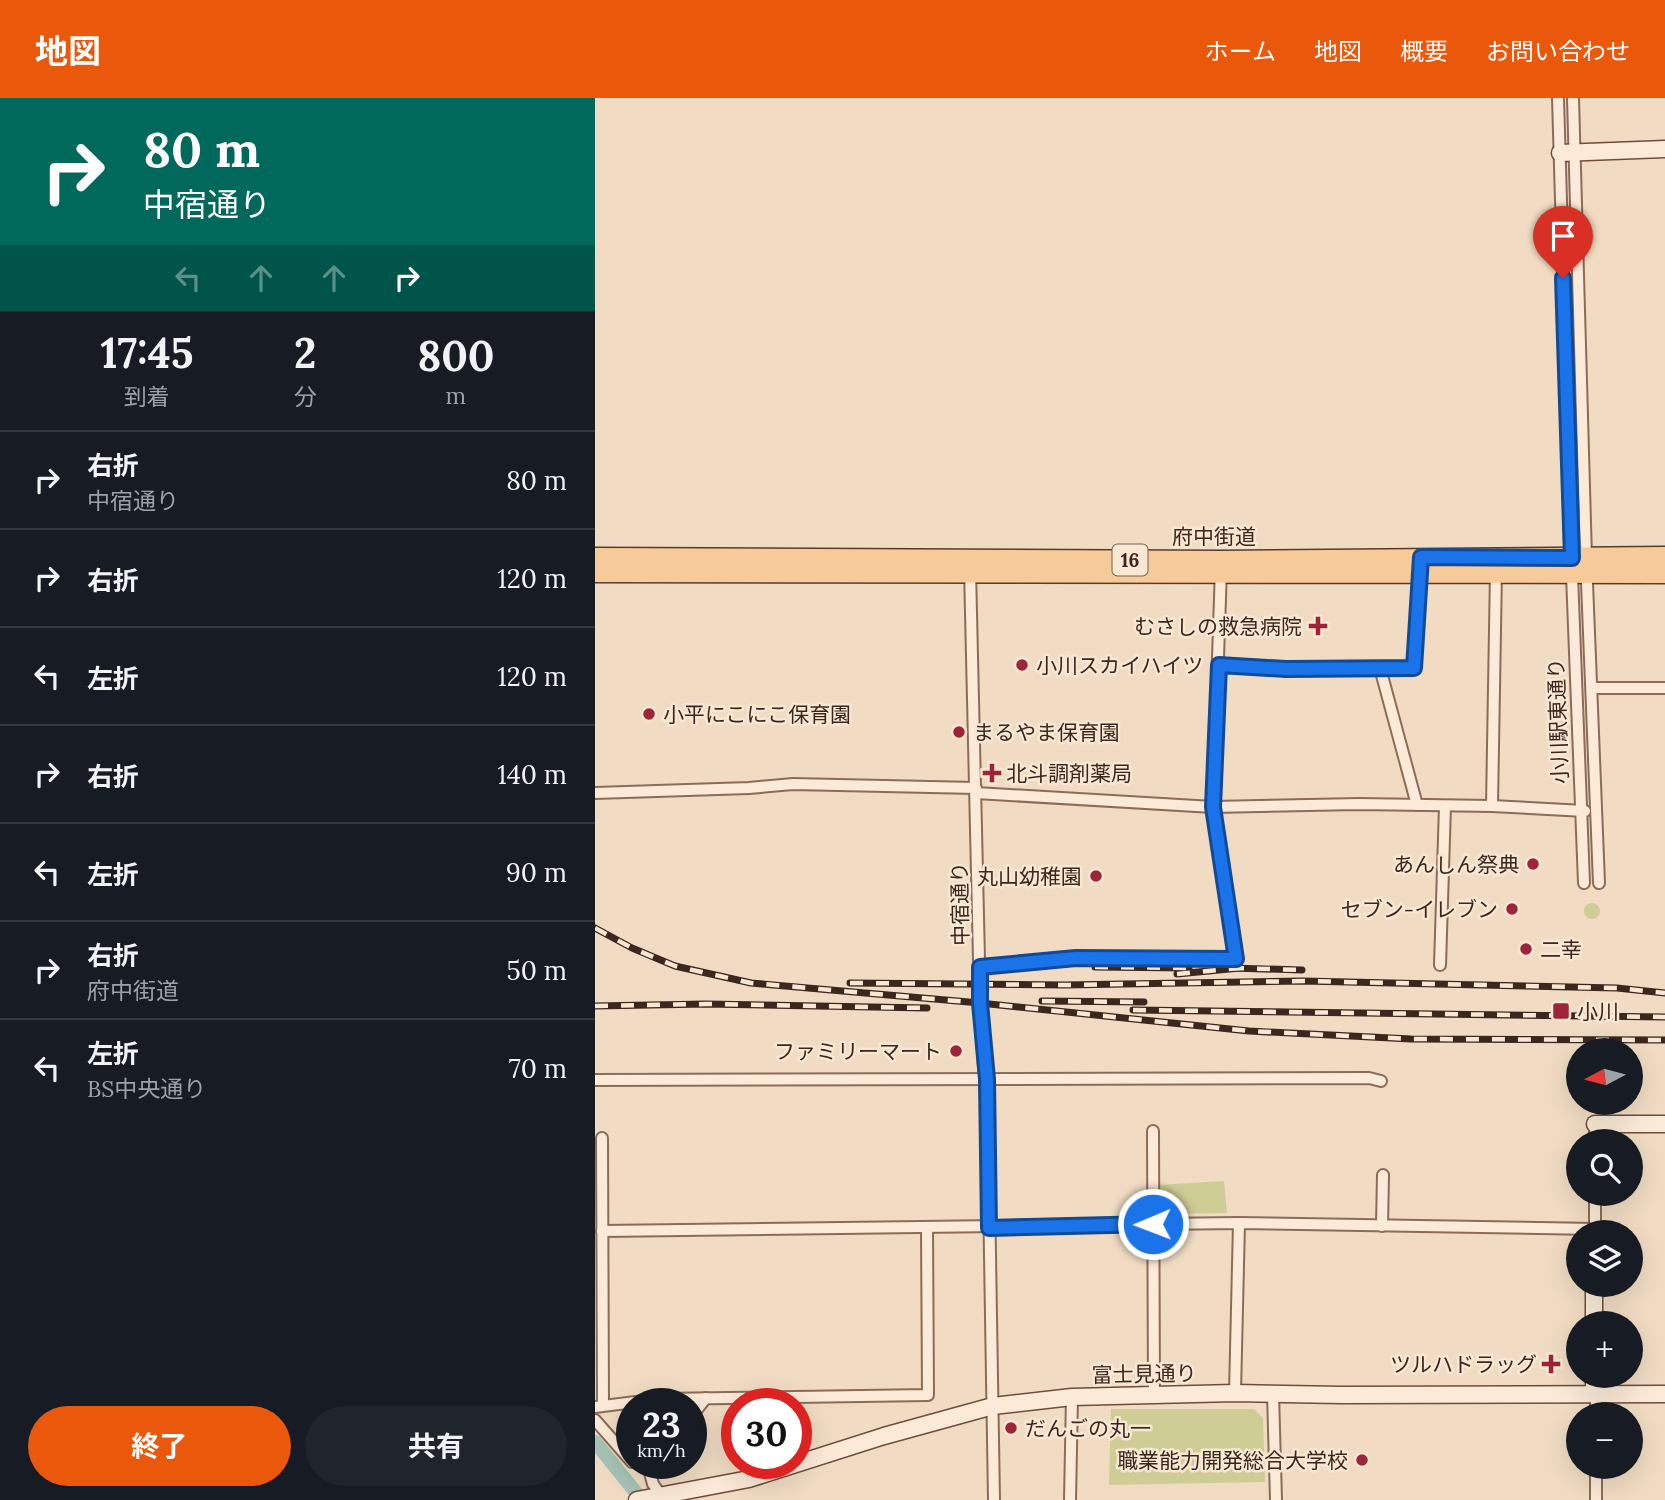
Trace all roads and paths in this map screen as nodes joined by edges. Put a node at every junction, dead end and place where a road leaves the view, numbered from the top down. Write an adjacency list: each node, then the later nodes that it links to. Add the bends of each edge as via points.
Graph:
1 (1558, 98): 4 (street)
2 (1573, 98): 4 (street)
3 (1665, 149): 4 (street)
4 (1567, 153): 9 (street)
5 (595, 556): 10 (main road, 府中街道 / 16)
6 (1665, 556): 9 (main road, 府中街道 / 16)
7 (1420, 566): 8 (main road, 府中街道 / 16); 11 (main road, 府中街道 / 16); 15 (street, via 1414,668)
8 (1497, 566): 9 (main road, 府中街道 / 16); 22 (street)
9 (1579, 566): 13 (main road, 府中街道 / 16); 16 (street, 小川駅東通り); 24 (street, 小川駅東通り)
10 (970, 567): 11 (main road, 府中街道 / 16); 12 (main road, 府中街道 / 16); 18 (street, 中宿通り)
11 (1216, 570): 14 (street)
12 (595, 573)
13 (1665, 574)
14 (1219, 665): 15 (street); 23 (street)
15 (1380, 668): 20 (street)
16 (1592, 688): 17 (street); 25 (street, 小川駅東通り)
17 (1665, 688)
18 (976, 791): 19 (street, via 793,784); 23 (street); 29 (street, 中宿通り)
19 (595, 793)
20 (1417, 805): 21 (street); 23 (street)
21 (1445, 806): 22 (street); 28 (street)
22 (1492, 806): 24 (street)
23 (1213, 807): 29 (street, via 1236,959 1076,958)
24 (1581, 811): 25 (street); 26 (street, 小川駅東通り)
25 (1595, 811): 27 (street, 小川駅東通り)
26 (1584, 883)
27 (1599, 883)
28 (1440, 965)
29 (980, 967): 30 (street, 中宿通り)
30 (987, 1079): 31 (street); 32 (street, via 1369,1078); 43 (street, 中宿通り)
31 (595, 1080)
32 (1381, 1082)
33 (1665, 1124): 34 (street)
34 (1626, 1129)
35 (1153, 1131): 40 (street)
36 (602, 1138): 38 (street)
37 (1383, 1175): 41 (street)
38 (599, 1215): 45 (street)
39 (1239, 1223): 40 (street); 41 (street); 47 (street)
40 (1153, 1224): 43 (street); 51 (street)
41 (1382, 1226): 44 (street)
42 (927, 1228): 43 (street); 45 (street); 53 (street, via 928,1395)
43 (989, 1228): 56 (street, 中宿通り)
44 (1566, 1230)
45 (602, 1231): 55 (street)
46 (1595, 1388): 49 (street)
47 (1235, 1393): 48 (street, 富士見通り); 51 (street, 富士見通り)
48 (1272, 1394): 49 (street, 富士見通り); 65 (street)
49 (1595, 1394): 50 (street, 富士見通り); 54 (street)
50 (1665, 1394)
51 (1154, 1395): 52 (street, 富士見通り)
52 (1072, 1397): 56 (street, 富士見通り); 64 (street)
53 (707, 1398)
54 (1595, 1402)
55 (599, 1406)
56 (993, 1406): 61 (street, 富士見通り, via 749,1479); 63 (street, 中宿通り)
57 (595, 1420): 58 (street)
58 (616, 1444)
59 (653, 1479): 61 (street)
60 (1596, 1479): 66 (street)
61 (658, 1497): 62 (street, 富士見通り)
62 (637, 1500)
63 (993, 1500)
64 (1070, 1500)
65 (1276, 1500)
66 (1596, 1500)

